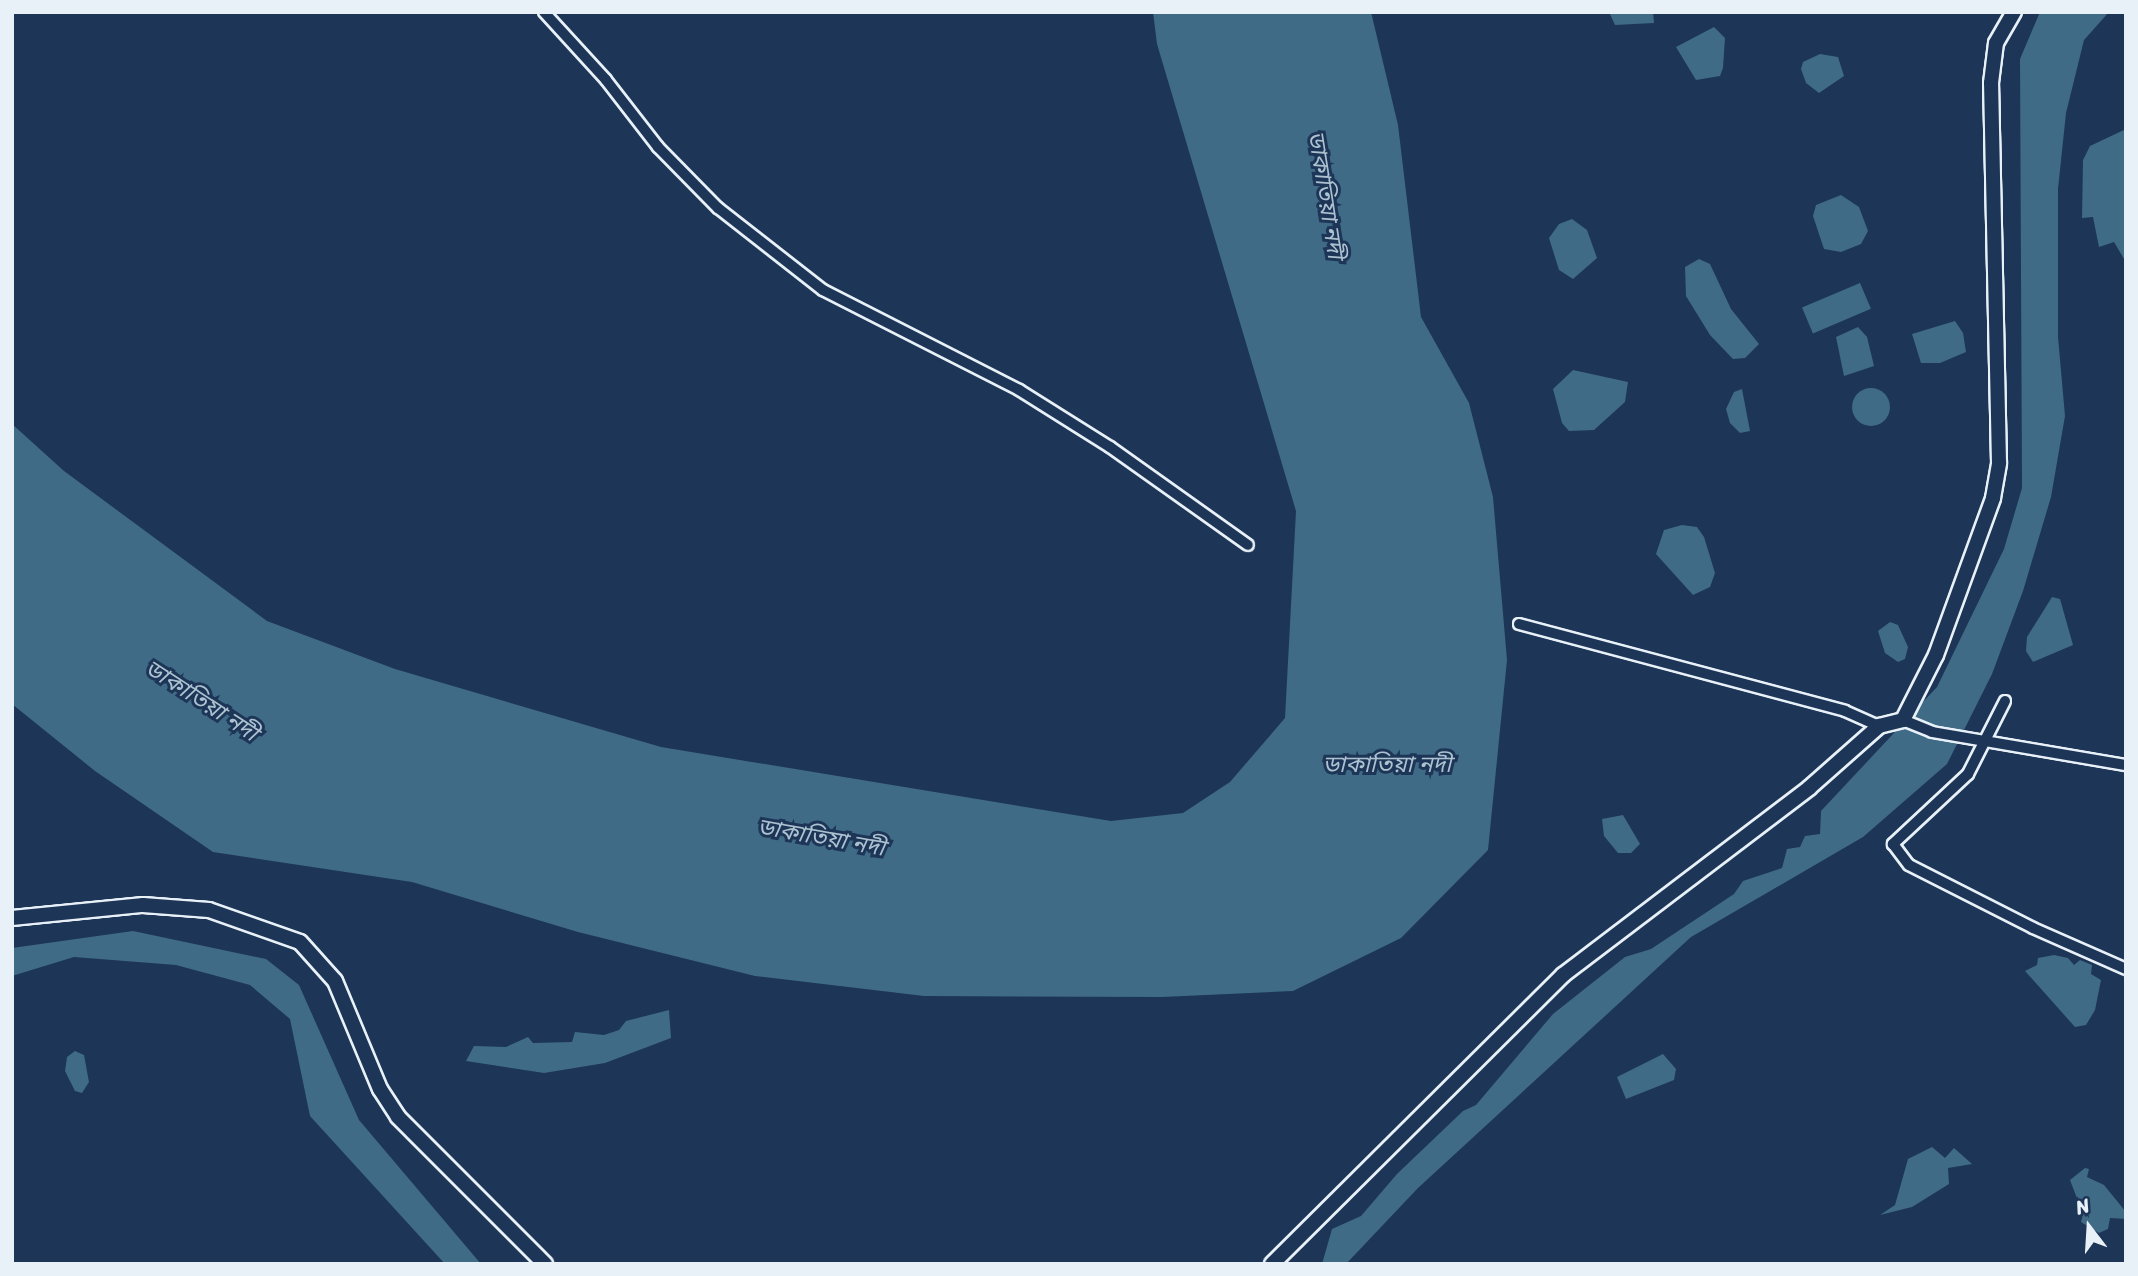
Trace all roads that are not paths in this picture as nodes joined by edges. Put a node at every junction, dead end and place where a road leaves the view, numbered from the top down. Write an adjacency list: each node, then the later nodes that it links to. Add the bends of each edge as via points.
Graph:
1 (544, 12): 3 (street, via 658,147 718,208 823,290 1018,390 1110,447)
2 (2014, 12): 6 (main road, via 1996,43 1991,83 1999,463 1993,498 1936,655)
3 (1248, 545)
4 (1519, 624): 7 (street, via 1845,711)
5 (2005, 701): 8 (street)
6 (1903, 720): 7 (main road); 8 (street, via 1931,732)
7 (1879, 726): 13 (main road, via 1809,788 1563,975)
8 (1985, 743): 9 (street); 11 (street, via 1968,774 1893,844 1909,864 2033,928)
9 (2126, 765)
10 (12, 918): 12 (main road, via 143,905 209,910 300,943 335,981 380,1089 398,1117)
11 (2126, 969)
12 (545, 1264)
13 (1272, 1264)

